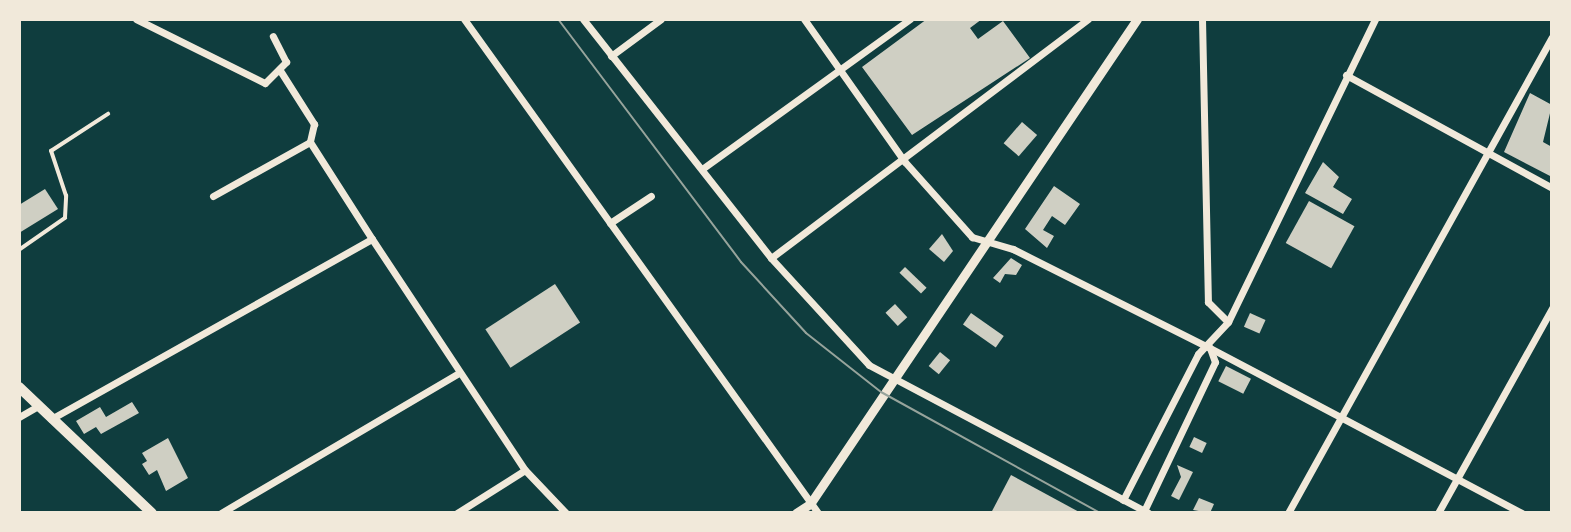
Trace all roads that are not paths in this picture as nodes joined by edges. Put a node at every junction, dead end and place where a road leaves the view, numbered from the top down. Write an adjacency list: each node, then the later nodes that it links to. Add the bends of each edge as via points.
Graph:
1 (136, 19): 15 (street, via 253,80 265,83)
2 (464, 19): 25 (street)
3 (583, 19): 13 (street)
4 (661, 19): 13 (street)
5 (804, 19): 14 (street)
6 (909, 19): 14 (street)
7 (1088, 19): 20 (street)
8 (1137, 19): 27 (street)
9 (1202, 19): 31 (street, via 1208,302)
10 (1376, 19): 16 (street)
11 (273, 36): 15 (street, via 286,62)
12 (1552, 37): 19 (street)
13 (611, 56): 21 (street)
14 (839, 70): 20 (street); 21 (street)
15 (281, 72): 18 (street, via 314,124)
16 (1346, 75): 19 (street); 31 (street)
17 (108, 114): 28 (lane, via 51,151 66,196 65,218)
18 (310, 142): 23 (street); 26 (street)
19 (1488, 153): 22 (street); 37 (street)
20 (905, 162): 27 (street); 29 (street)
21 (702, 169): 29 (street)
22 (1552, 188)
23 (214, 196)
24 (651, 196): 25 (street)
25 (610, 223): 43 (street)
26 (372, 239): 33 (street); 39 (street)
27 (985, 244): 32 (street, via 1013,249); 34 (street)
28 (19, 250)
29 (771, 258): 34 (street, via 869,365)
30 (1552, 308): 41 (street)
31 (1228, 322): 32 (street)
32 (1210, 348): 37 (street); 42 (street, via 1198,354); 44 (street, via 1215,362)
33 (459, 373): 40 (street); 46 (street)
34 (890, 379): 42 (street); 43 (street)
35 (19, 387): 36 (main road)
36 (38, 406): 38 (street); 39 (main road)
37 (1342, 414): 41 (street); 51 (street)
38 (19, 417)
39 (51, 419): 45 (main road)
40 (525, 470): 47 (street); 48 (street)
41 (1456, 477): 52 (street); 53 (street)
42 (1123, 500): 44 (street)
43 (810, 504): 49 (street); 50 (street)
44 (1146, 512)
45 (152, 513)
46 (221, 513)
47 (457, 513)
48 (566, 513)
49 (796, 513)
50 (818, 513)
51 (1288, 513)
52 (1438, 513)
53 (1522, 513)

